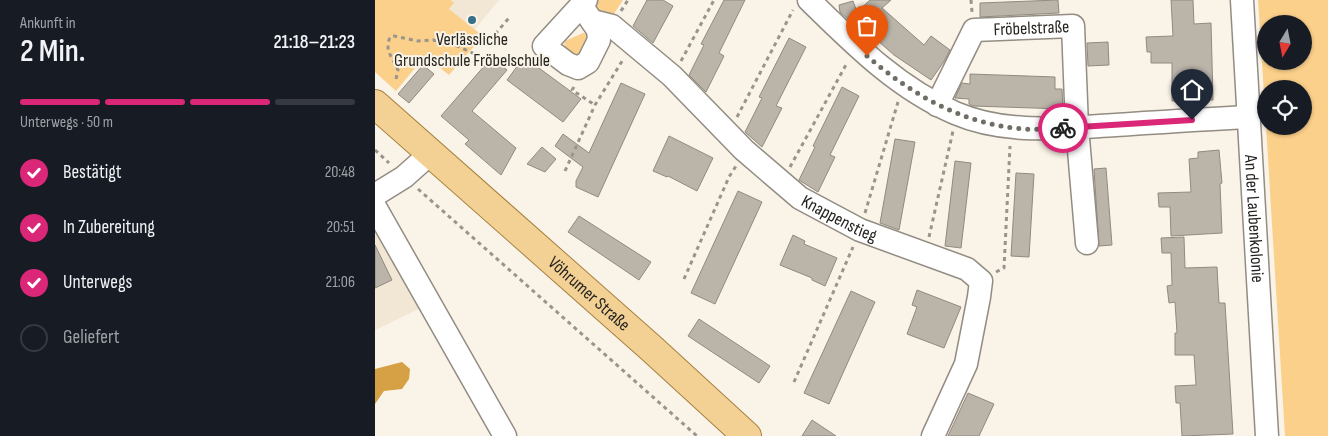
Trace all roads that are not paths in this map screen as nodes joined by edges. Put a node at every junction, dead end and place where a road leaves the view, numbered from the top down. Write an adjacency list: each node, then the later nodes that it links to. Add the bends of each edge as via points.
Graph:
1 (1242, 0): 6 (street, An der Laubenkolonie)
2 (801, 4): 5 (street, via 903,85)
3 (587, 9): 14 (street, Knappenstieg, via 672,76 745,150 800,198 860,230 967,269 981,281 965,364)
4 (375, 104): 8 (main road, Vöhrumer Straße)
5 (947, 109): 7 (street, via 982,122 1011,127); 7 (street, Fröbelstraße, via 974,30 1073,26)
6 (1249, 117): 7 (street); 15 (street, An der Laubenkolonie)
7 (1077, 127): 11 (street)
8 (431, 153): 9 (street, via 404,177); 13 (main road, Vöhrumer Straße)
9 (375, 195)
10 (375, 206): 12 (street)
11 (1087, 243)
12 (505, 436)
13 (747, 436)
14 (933, 436)
15 (1267, 436)

